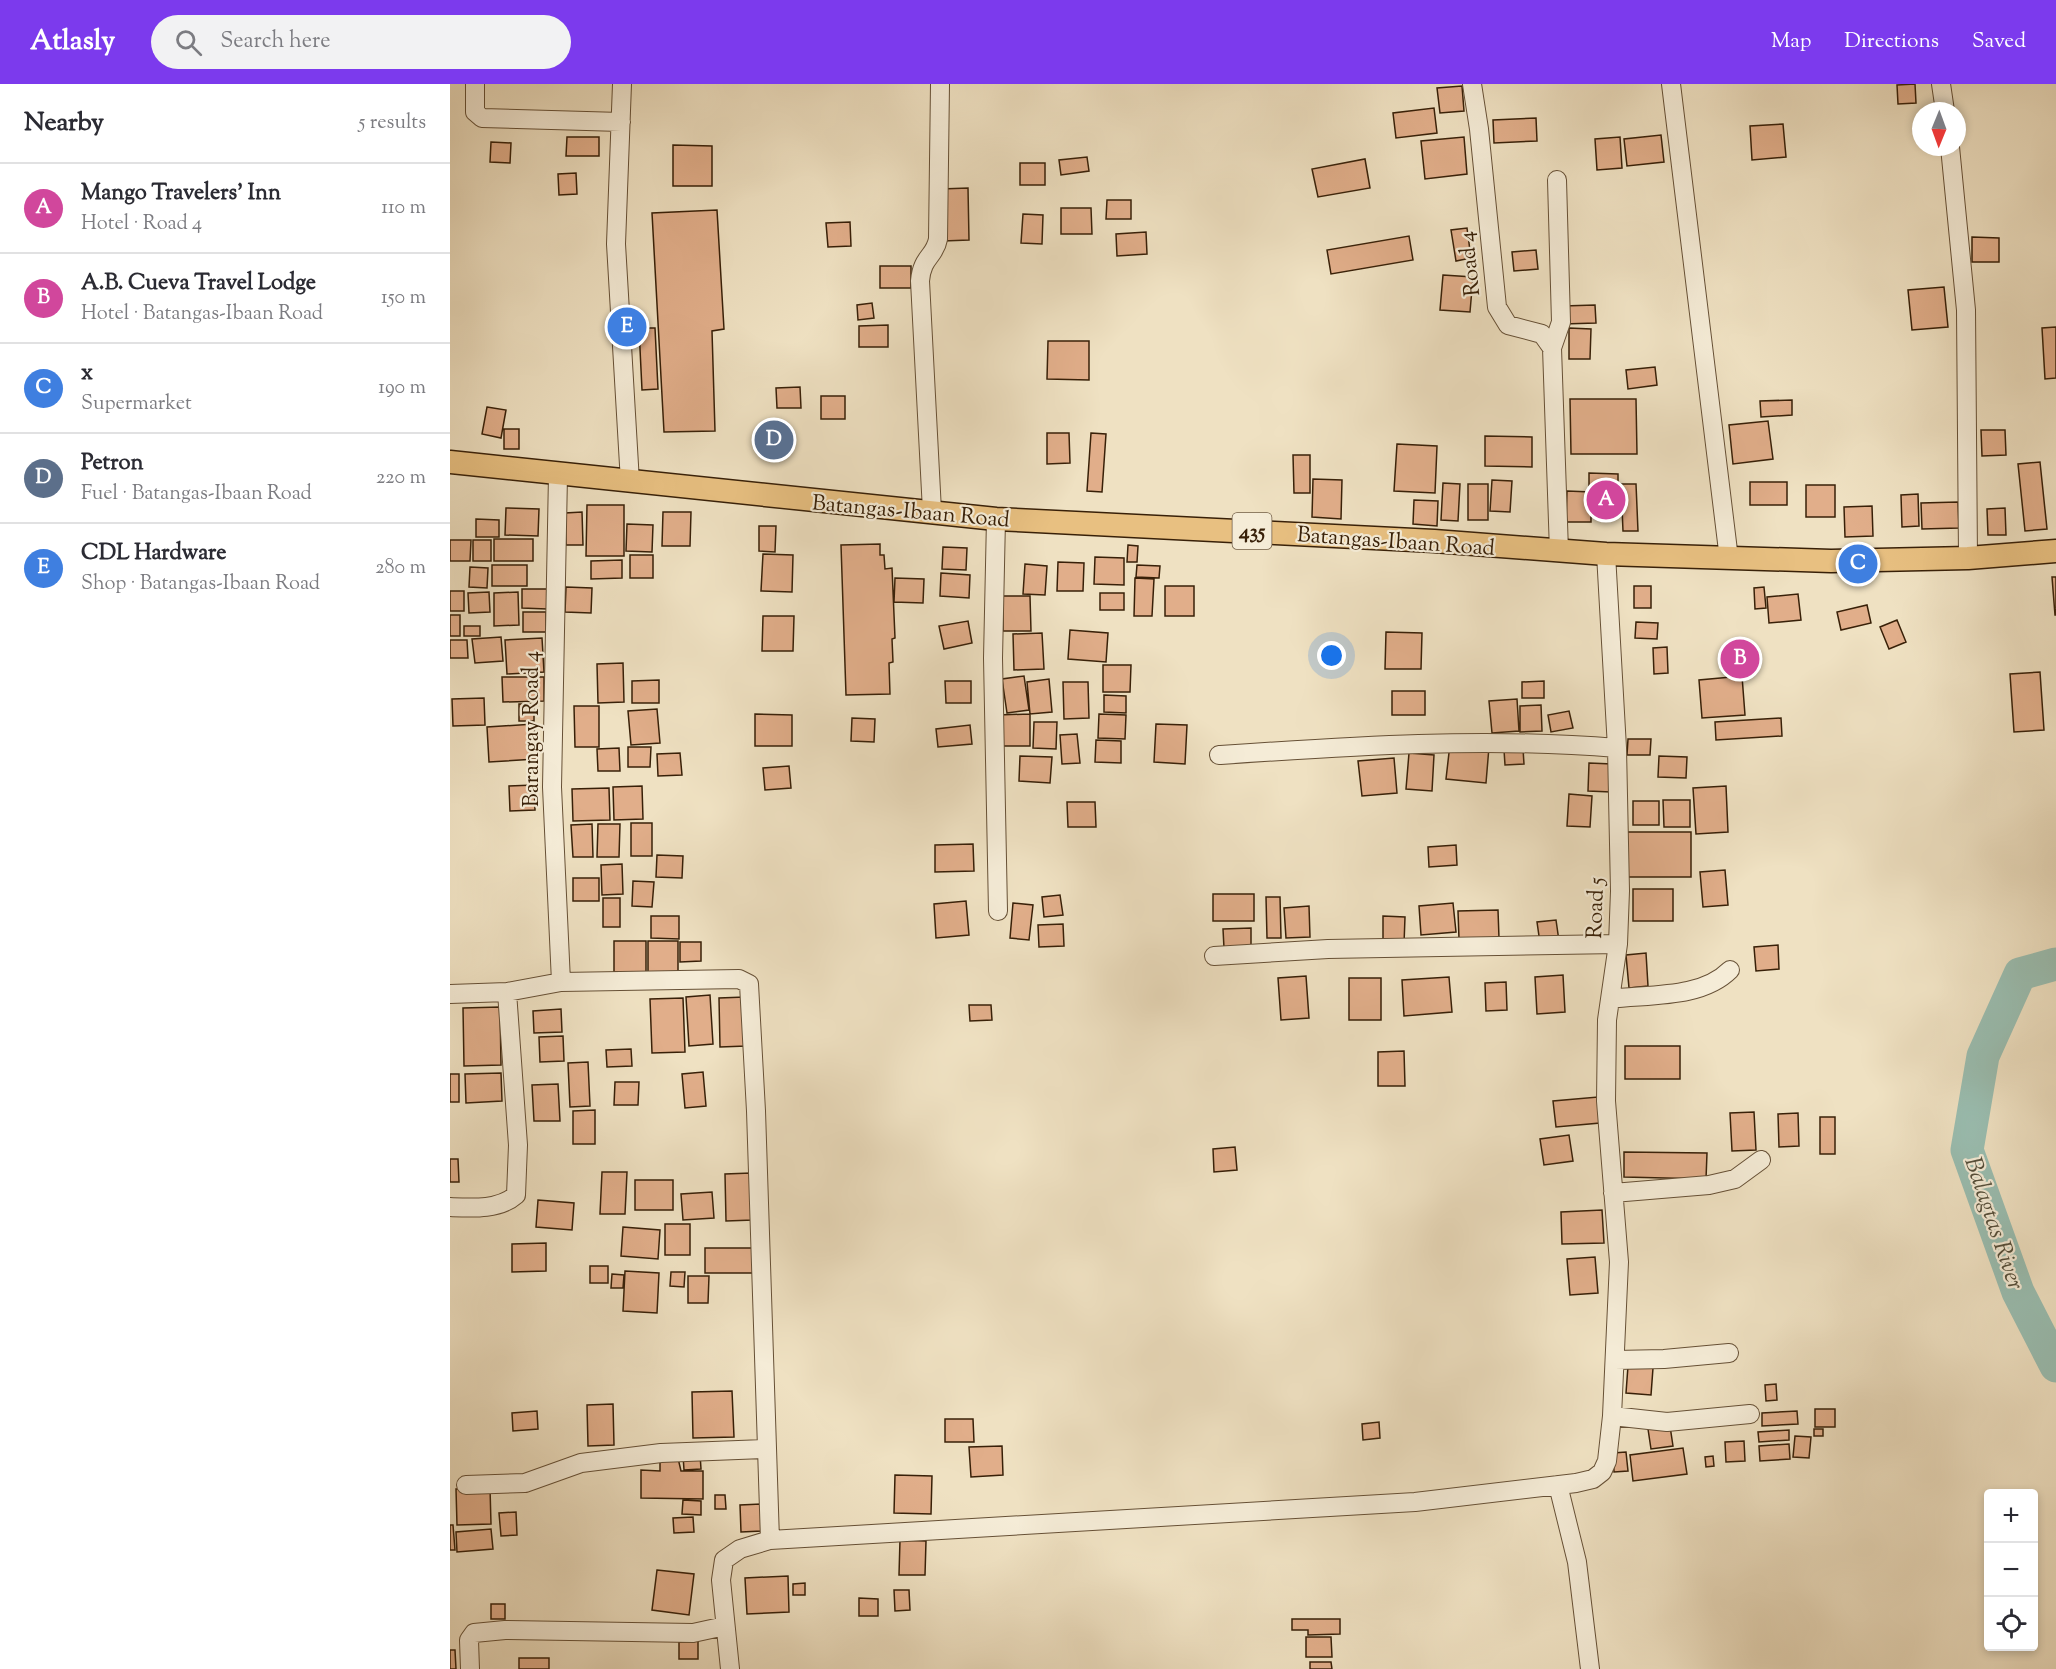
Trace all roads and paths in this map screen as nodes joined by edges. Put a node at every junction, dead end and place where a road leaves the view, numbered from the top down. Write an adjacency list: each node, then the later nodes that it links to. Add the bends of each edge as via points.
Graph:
1 (475, 84): 8 (street, via 476,112 482,118)
2 (622, 84): 8 (street)
3 (940, 84): 15 (street, via 938,239 937,246 924,259 920,281)
4 (1472, 84): 11 (street, Road 4, via 1497,308 1508,325 1542,334)
5 (1671, 84): 21 (street)
6 (1941, 84): 7 (street)
7 (1944, 102)
8 (621, 122): 14 (street, via 616,244)
9 (1951, 156): 20 (street, via 1966,310)
10 (1557, 180): 11 (street, via 1561,322)
11 (1552, 348): 17 (street)
12 (450, 462): 13 (main road, Batangas-Ibaan Road / 435)
13 (558, 475): 14 (main road, Batangas-Ibaan Road / 435); 28 (street, Barangay Road 4, via 552,787)
14 (630, 482): 15 (main road, Batangas-Ibaan Road / 435)
15 (932, 510): 16 (main road, Batangas-Ibaan Road / 435)
16 (996, 519): 17 (main road, Batangas-Ibaan Road / 435); 24 (street, via 993,658)
17 (1560, 551): 19 (main road, Batangas-Ibaan Road / 435)
18 (2056, 551): 20 (main road, Batangas-Ibaan Road / 435)
19 (1606, 554): 21 (main road, Batangas-Ibaan Road / 435); 22 (street, Road 5)
20 (1968, 558): 21 (main road, Batangas-Ibaan Road / 435)
21 (1729, 559)
22 (1617, 748): 23 (street, via 1482,741); 25 (street, Road 5)
23 (1220, 756)
24 (998, 911)
25 (1618, 944): 26 (street, via 1328,949); 31 (street, Road 5)
26 (1214, 956)
27 (1730, 970): 31 (street, via 1701,989)
28 (561, 982): 29 (street); 39 (street, via 739,979 748,984 756,1099)
29 (507, 992): 30 (street); 34 (street, via 518,1145 516,1196 507,1203)
30 (450, 994)
31 (1610, 999): 33 (street, Road 5, via 1606,1101)
32 (1761, 1160): 33 (street, via 1735,1179 1709,1185)
33 (1613, 1193): 36 (street, Road 5, via 1619,1262)
34 (450, 1207)
35 (1729, 1353): 36 (street)
36 (1614, 1360): 38 (street, Road 5)
37 (1750, 1414): 38 (street, via 1667,1422)
38 (1612, 1416): 41 (street, Road 5, via 1602,1472 1593,1479)
39 (767, 1449): 40 (street, via 615,1458 570,1465 525,1483); 42 (street)
40 (466, 1485)
41 (1558, 1485): 42 (street, via 1415,1502); 46 (street, via 1577,1562)
42 (770, 1540): 43 (street, via 740,1549 724,1560 721,1580)
43 (725, 1626): 44 (street, via 693,1633 474,1633 469,1640); 45 (street)
44 (470, 1669)
45 (730, 1669)
46 (1590, 1669)

